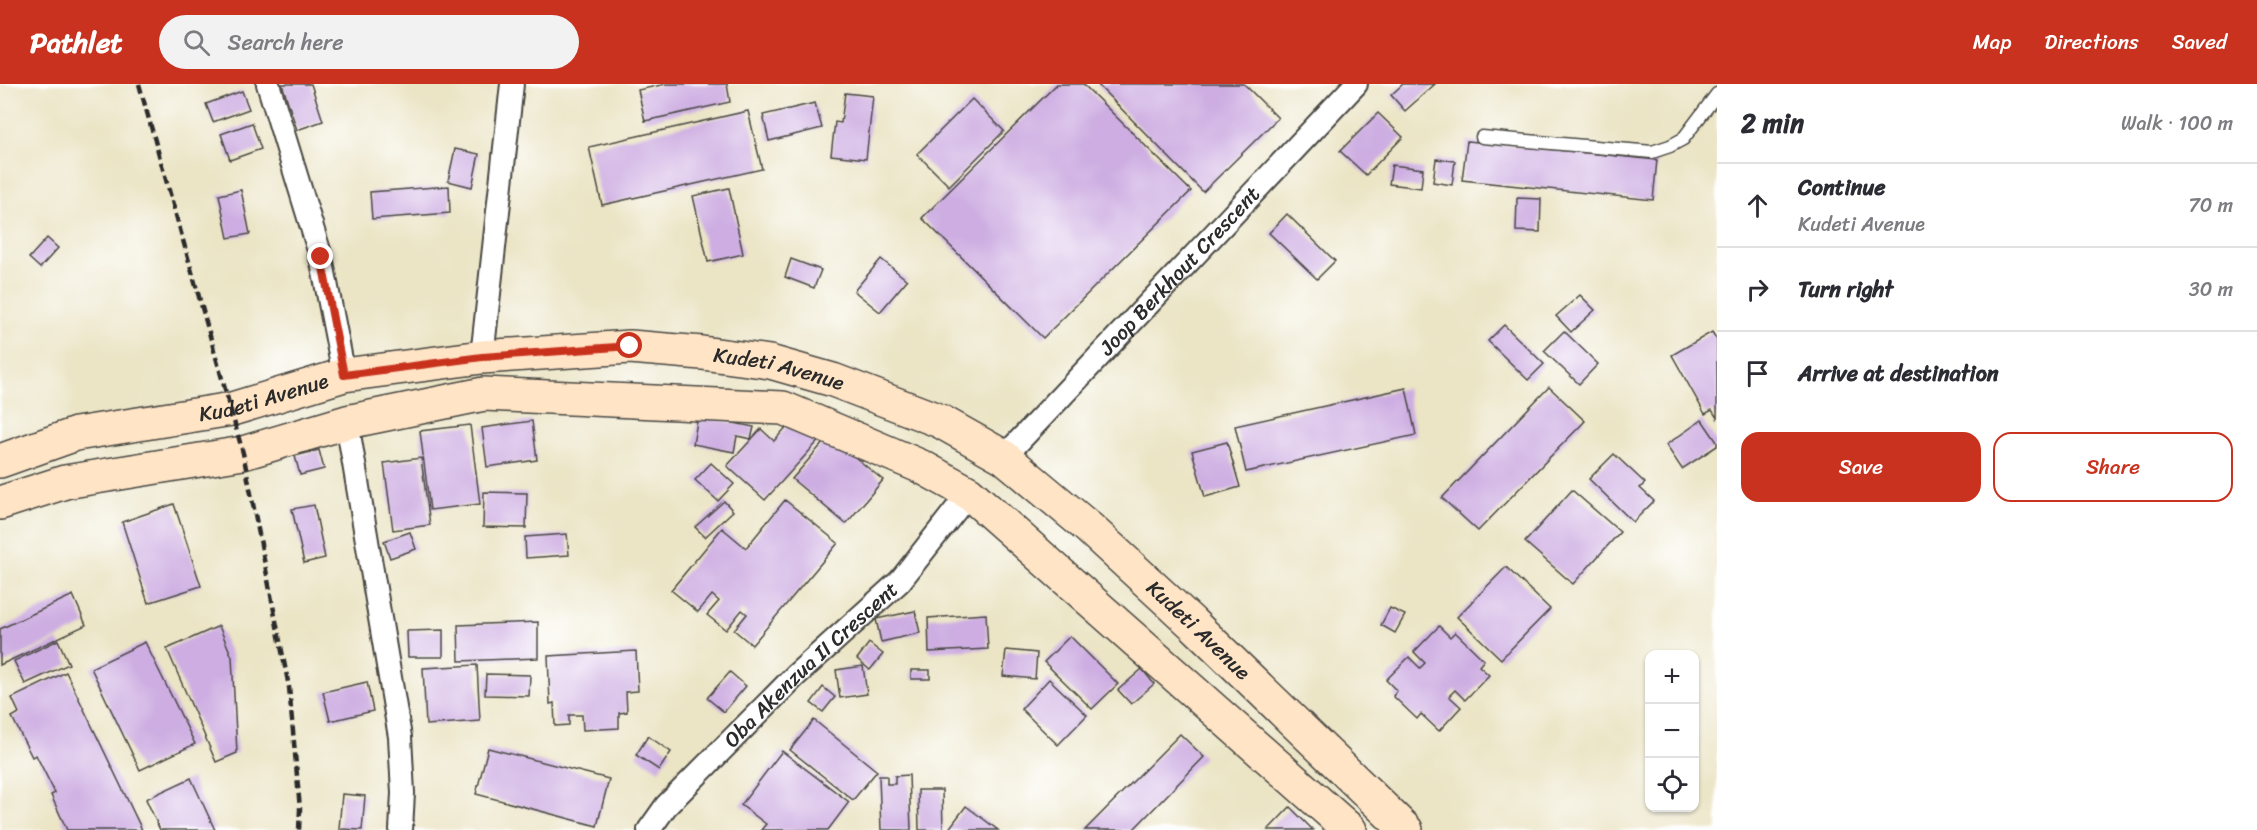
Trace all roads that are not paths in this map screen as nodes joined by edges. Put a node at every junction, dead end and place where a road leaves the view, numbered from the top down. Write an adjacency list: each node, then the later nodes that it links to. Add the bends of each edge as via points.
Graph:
1 (268, 84): 7 (street, via 321,257)
2 (512, 84): 6 (street)
3 (1356, 84): 9 (street, Joop Berkhout Crescent)
4 (1717, 94): 5 (lane, via 1683,139 1652,152)
5 (1482, 137)
6 (482, 357): 7 (main road, Kudeti Avenue); 9 (main road, Kudeti Avenue, via 630,346 770,362 832,380 939,421)
7 (344, 375): 10 (main road, Kudeti Avenue, via 232,409 76,434)
8 (347, 422): 11 (main road, Kudeti Avenue, via 484,394 783,408 922,467); 12 (main road, Kudeti Avenue, via 243,453 65,482); 13 (street, via 400,736)
9 (1004, 457): 16 (main road, Kudeti Avenue, via 1089,528 1192,623)
10 (0, 461)
11 (969, 493): 14 (street, Oba Akenzua II Crescent, via 900,581 795,676 666,806); 15 (main road, Kudeti Avenue)
12 (0, 503)
13 (401, 830)
14 (648, 830)
15 (1350, 830)
16 (1406, 830)

